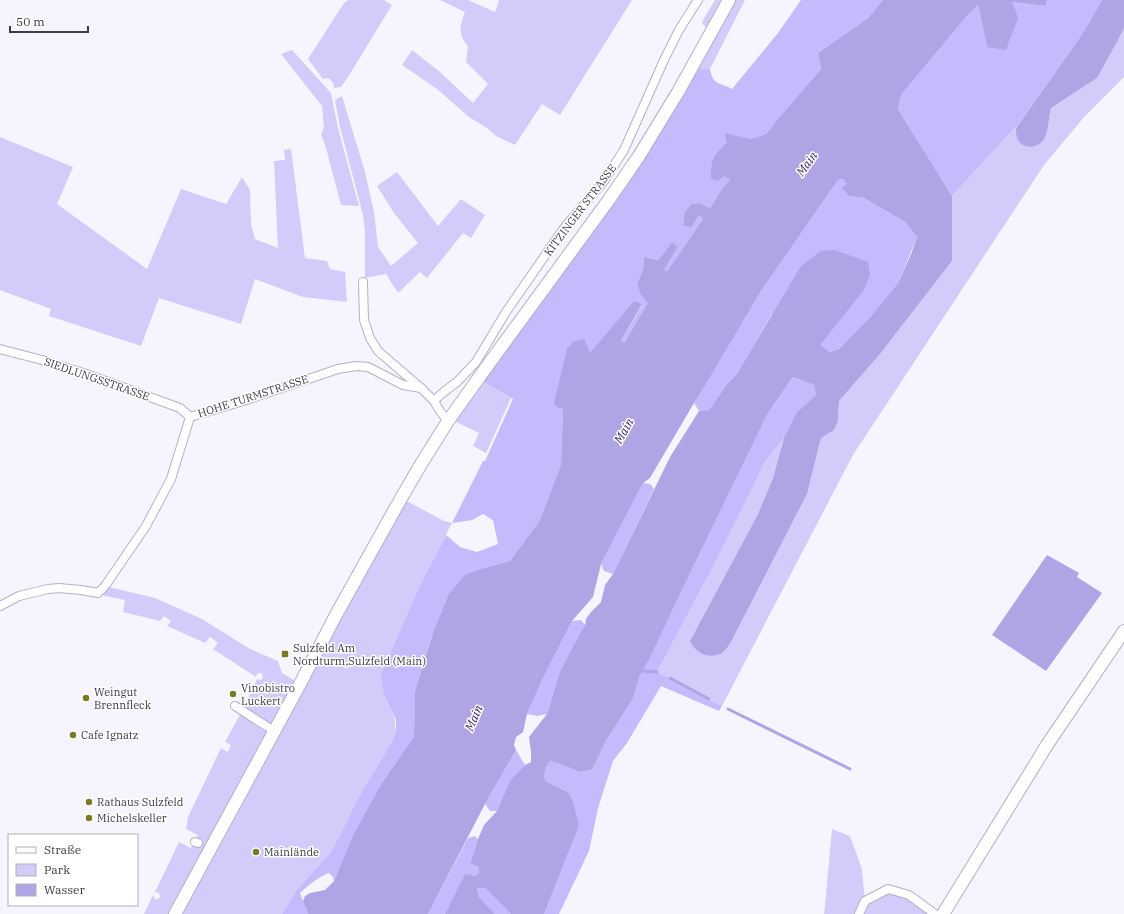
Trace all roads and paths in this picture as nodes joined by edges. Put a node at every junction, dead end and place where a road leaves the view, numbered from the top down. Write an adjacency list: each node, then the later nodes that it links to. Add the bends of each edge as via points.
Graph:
1 (698, 0): 6 (street, KITZINGER STRASSE, via 679,30 624,150 608,175 564,228 506,312 476,362 458,382)
2 (729, 0): 8 (main road, via 639,156)
3 (363, 282): 5 (street, via 364,320 370,338 378,351)
4 (0, 349): 7 (street, SIEDLUNGSSTRASSE, via 86,374 180,408)
5 (421, 388): 6 (street); 7 (street, HOHE TURMSTRASSE, via 403,385 368,367 356,366 338,369)
6 (434, 401): 8 (street)
7 (190, 417): 9 (street, HOHE TURMSTRASSE, via 171,479 146,526 98,593 48,589 19,596)
8 (448, 421): 12 (main road, via 391,515)
9 (0, 606)
10 (1124, 631): 16 (main road, via 1048,745)
11 (235, 706): 12 (street)
12 (274, 731): 13 (main road)
13 (175, 914)
14 (859, 914): 15 (street, via 865,901 888,889 909,895)
15 (935, 914)
16 (943, 914)

